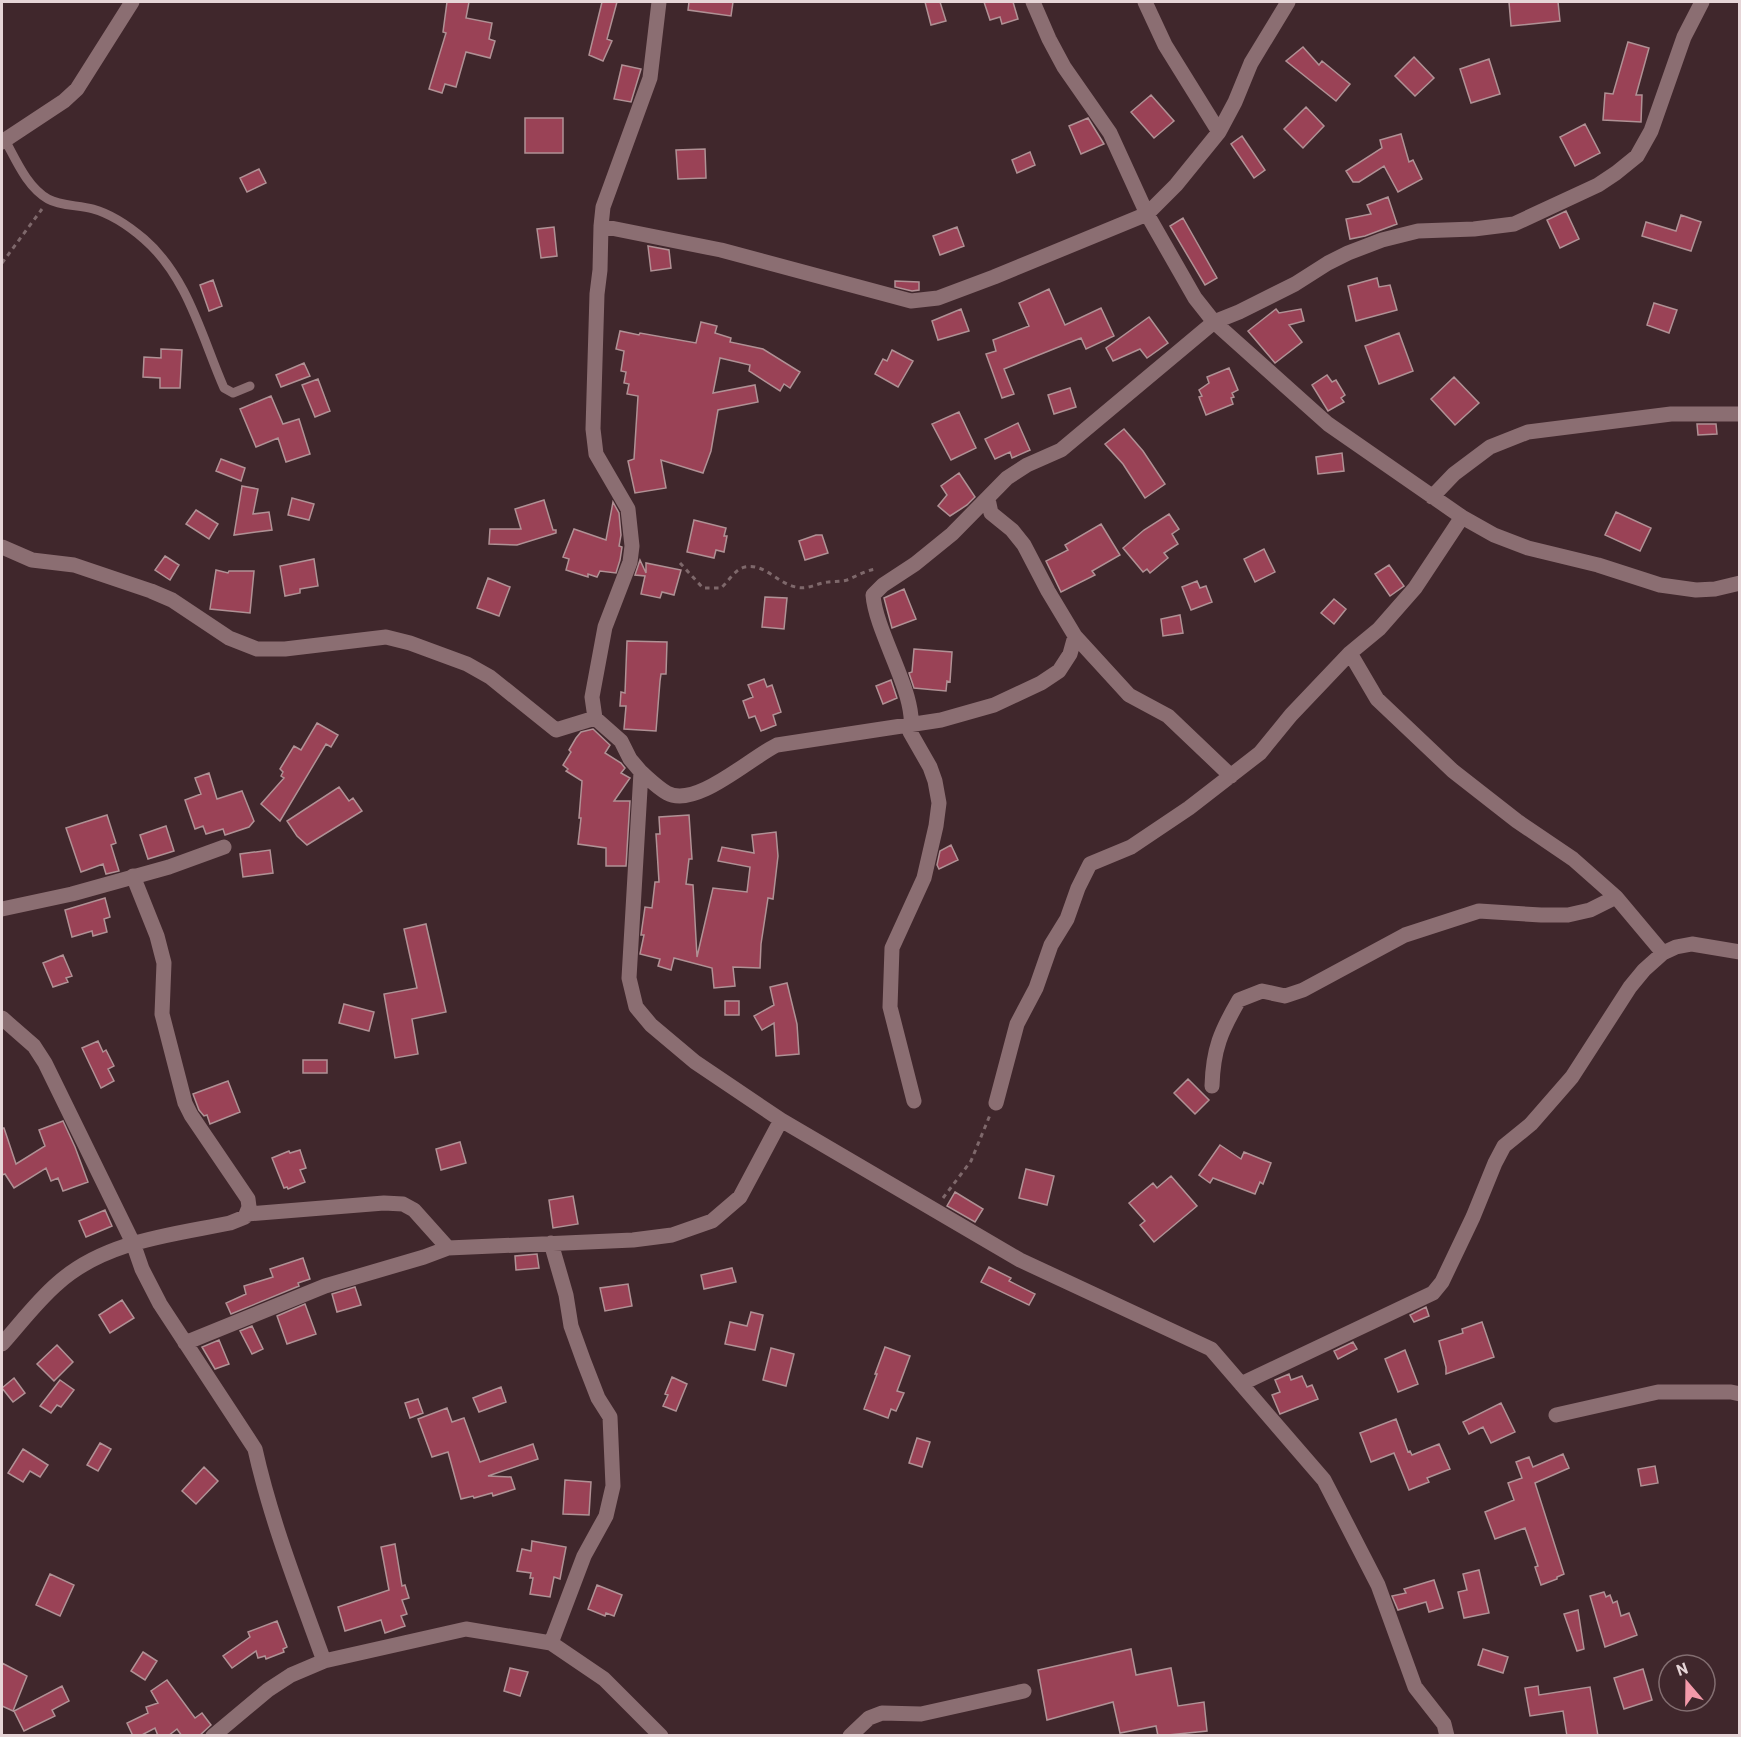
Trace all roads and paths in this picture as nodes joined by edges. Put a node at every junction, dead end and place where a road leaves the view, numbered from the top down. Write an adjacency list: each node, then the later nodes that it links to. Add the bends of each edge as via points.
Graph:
1 (132, 2): 8 (street, via 77,89)
2 (659, 2): 11 (street, via 650,78 603,207)
3 (1033, 2): 10 (street, via 1064,67 1110,133)
4 (1145, 2): 7 (street, via 1165,45)
5 (1288, 2): 7 (street, via 1251,63)
6 (1702, 2): 13 (street, via 1684,37 1651,131 1637,156 1598,185 1514,224 1418,231 1382,240 1348,253 1295,284)
7 (1219, 132): 10 (street)
8 (3, 141): 9 (lane, via 34,186)
9 (49, 199): 12 (path); 14 (lane, via 95,210 145,240 178,280 224,388 233,393)
10 (1147, 214): 11 (street, via 938,298 911,301 721,250); 13 (street, via 1195,298)
11 (601, 226): 25 (street, via 592,429 596,454 628,508 632,546 630,562 605,627 592,698)
12 (2, 262)
13 (1214, 322): 16 (street, via 1328,424); 17 (street, via 1073,441 1027,465)
14 (250, 386)
15 (1740, 414): 16 (street, via 1671,414 1528,432 1490,447 1454,474)
16 (1432, 497): 18 (street)
17 (988, 499): 23 (street, via 991,513 1024,545); 26 (street, via 952,534 873,595 874,612 894,661)
18 (1462, 517): 22 (street, via 1528,548 1660,585 1696,590); 24 (street, via 1415,588 1379,629)
19 (2, 547): 25 (street, via 32,560 74,565 151,591 172,600 229,638 258,649 386,638 467,664 490,677 556,730)
20 (680, 563): 21 (path, via 703,588 715,589 744,567 768,571 786,585 799,588 844,581)
21 (881, 568)
22 (1740, 584)
23 (1075, 636): 26 (street, via 1071,654 1059,671 1041,683 969,714); 28 (street, via 1129,695 1168,716)
24 (1350, 653): 28 (street, via 1260,753); 31 (street, via 1377,699 1453,771 1573,859)
25 (596, 718): 27 (street, via 621,741)
26 (912, 724): 27 (street, via 777,745 729,777 687,796 668,794); 37 (street, via 910,732 930,767 939,803 924,878 892,948 890,1007)
27 (641, 772): 39 (street, via 629,978 636,1007 695,1062)
28 (1231, 776): 38 (street, via 1131,848 1090,864 1017,1024)
29 (224, 847): 30 (street)
30 (133, 876): 32 (street); 41 (street, via 158,936 164,963 162,1014 185,1103 248,1199)
31 (1616, 897): 34 (street); 36 (street, via 1590,910 1568,915 1479,911 1405,935 1303,990 1285,996 1262,991 1239,1000 1221,1030)
32 (2, 909)
33 (1740, 952): 34 (street, via 1692,944)
34 (1663, 953): 47 (street, via 1630,987 1572,1077 1531,1124 1504,1146 1447,1271 1433,1293)
35 (2, 1018): 42 (street, via 34,1046 45,1062)
36 (1212, 1086)
37 (914, 1101)
38 (996, 1103): 40 (path, via 971,1161)
39 (781, 1120): 40 (street); 43 (street, via 740,1197 712,1221 672,1235)
40 (934, 1210): 47 (street, via 1020,1260 1211,1349)
41 (247, 1214): 42 (street, via 230,1223); 44 (street, via 403,1204 414,1210)
42 (133, 1243): 45 (street, via 142,1269); 46 (street, via 101,1254 58,1282)
43 (551, 1243): 44 (street); 50 (street, via 571,1326 597,1398 610,1417 613,1486 606,1516 584,1556)
44 (448, 1248): 45 (street, via 325,1286)
45 (186, 1343): 51 (street, via 255,1449 294,1579)
46 (2, 1344)
47 (1241, 1384): 57 (street, via 1324,1480 1378,1585 1415,1687 1444,1724)
48 (1740, 1394): 49 (street, via 1658,1392)
49 (1556, 1414)
50 (551, 1643): 51 (street, via 466,1629); 55 (street, via 604,1679)
51 (324, 1661): 53 (street, via 268,1690)
52 (1024, 1691): 56 (street, via 921,1714 882,1713 869,1718)
53 (229, 1730): 54 (street)
54 (213, 1736)
55 (661, 1736)
56 (850, 1736)
57 (1446, 1736)

